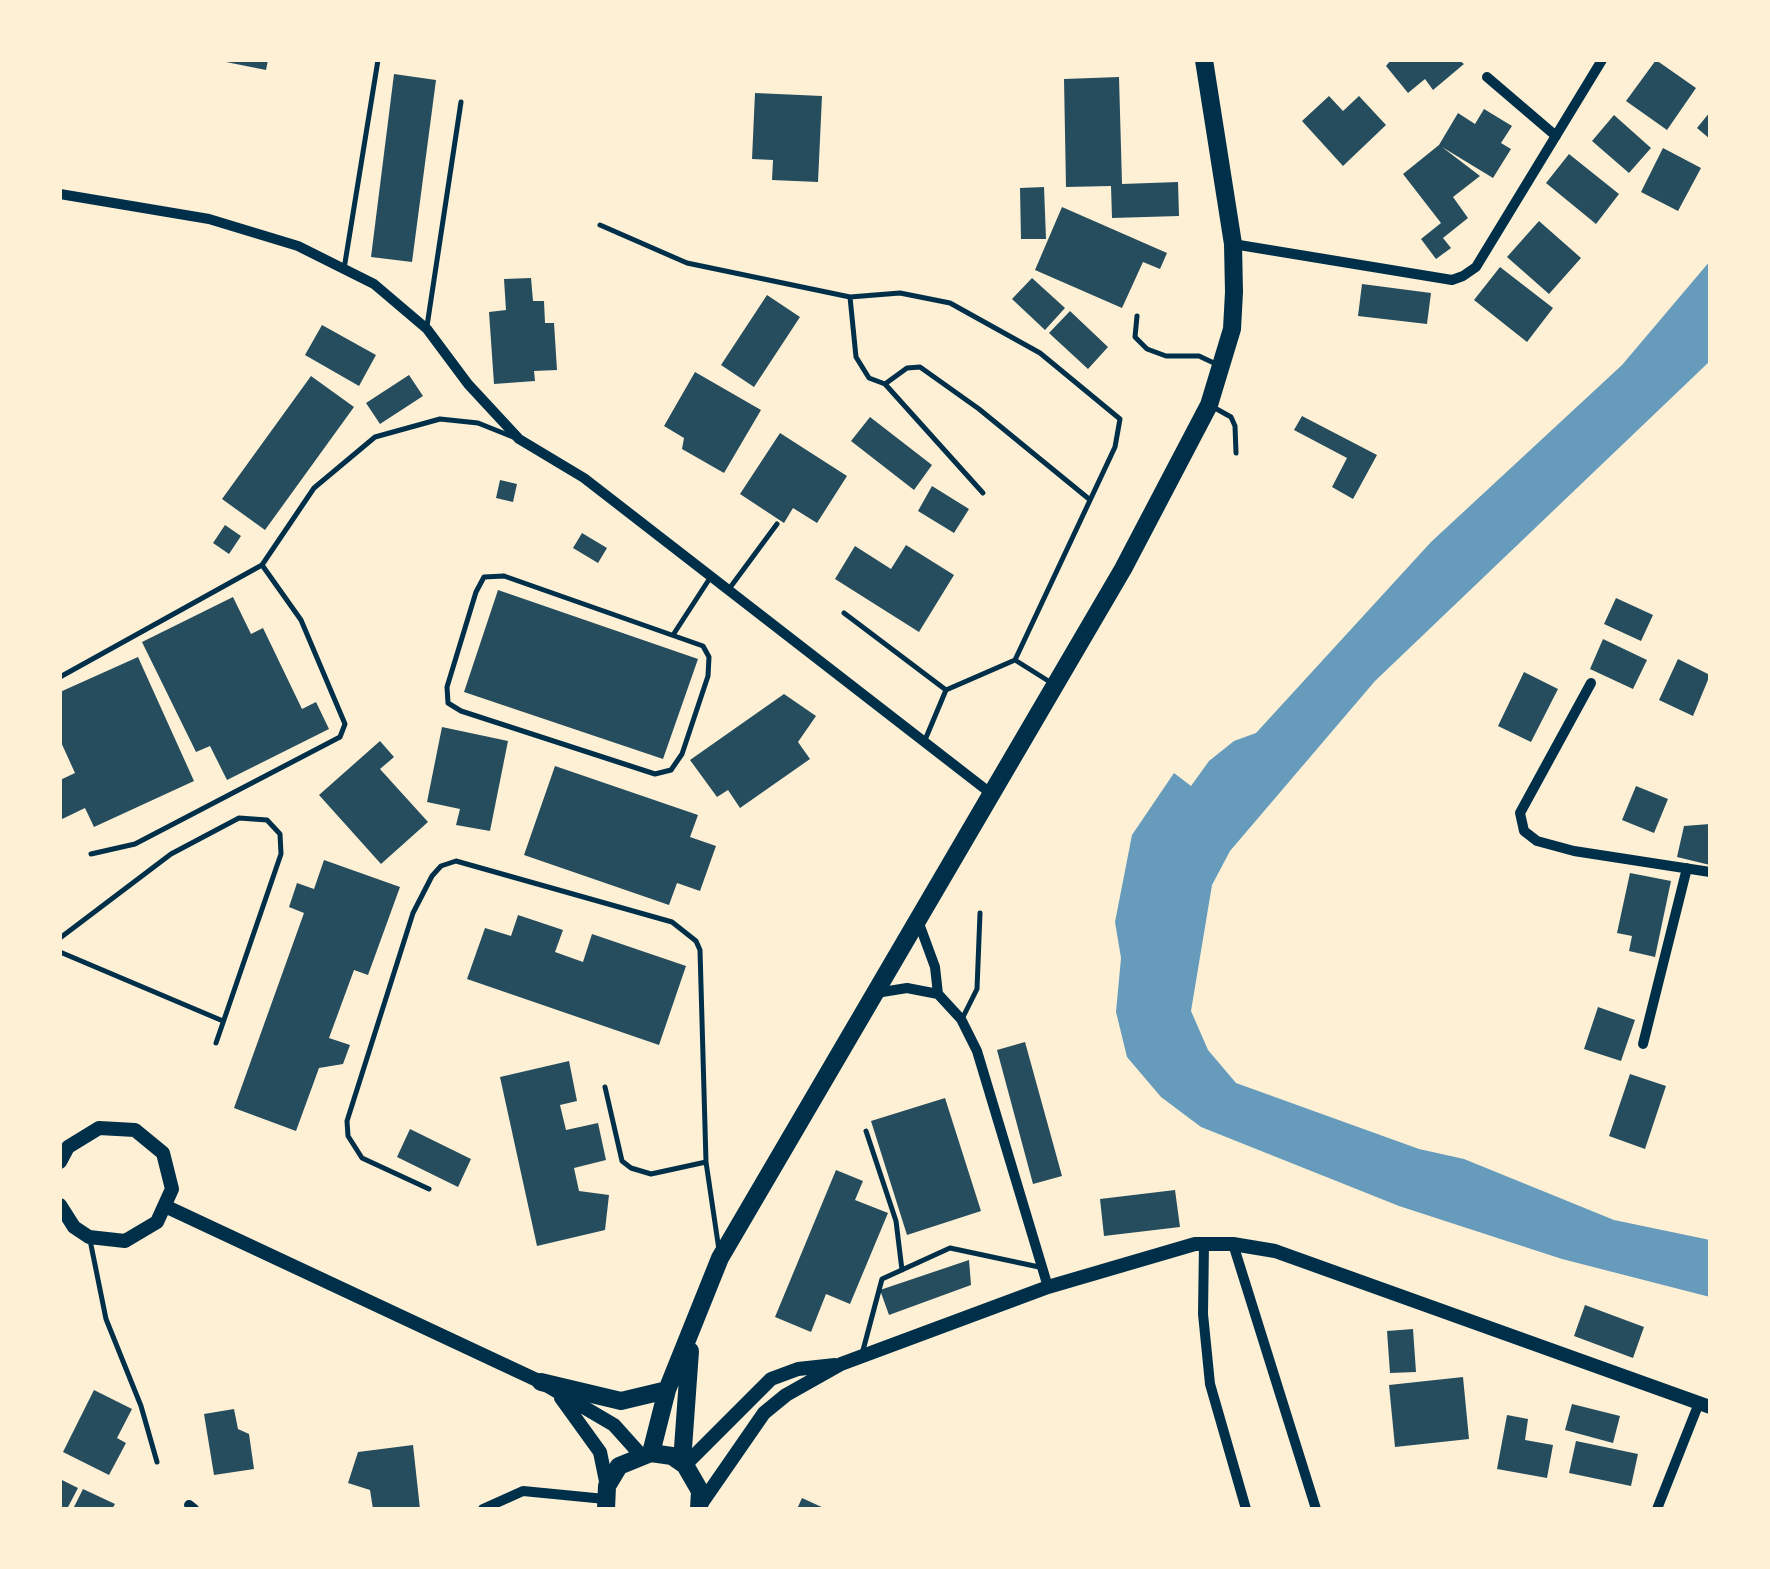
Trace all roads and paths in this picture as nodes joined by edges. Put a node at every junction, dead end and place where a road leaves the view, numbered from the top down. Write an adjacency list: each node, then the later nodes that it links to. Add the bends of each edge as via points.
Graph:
1 (378, 60): 10 (lane)
2 (1204, 60): 9 (main road)
3 (1602, 60): 6 (street)
4 (1487, 77): 6 (street)
5 (462, 102): 13 (lane)
6 (1556, 136): 9 (street, via 1476,268 1464,276 1452,280)
7 (60, 194): 10 (street, via 209,219 298,246)
8 (600, 225): 11 (lane, via 687,263)
9 (1233, 244): 14 (main road, via 1232,330)
10 (344, 269): 13 (street, via 374,284)
11 (850, 297): 15 (lane, via 856,358 869,378); 20 (lane, via 900,293 950,303 1040,353 1120,419 1122,431)
12 (1136, 316): 14 (lane, via 1135,337 1147,349 1199,356)
13 (427, 330): 17 (street)
14 (1223, 368): 16 (main road)
15 (885, 384): 19 (lane); 20 (lane, via 907,368 932,374)
16 (1208, 405): 18 (lane, via 1231,417); 30 (main road, via 1164,497)
17 (519, 439): 22 (lane, via 478,423 440,419 375,436 314,488); 23 (street, via 584,478)
18 (1236, 452)
19 (983, 493)
20 (1090, 498): 27 (lane)
21 (777, 524): 24 (lane)
22 (262, 564): 28 (lane); 34 (lane, via 301,620 346,724 340,738 134,844)
23 (712, 576): 24 (street); 26 (lane)
24 (729, 588): 32 (street)
25 (844, 613): 31 (lane)
26 (673, 635): 26 (lane, via 704,646 709,657 682,754 671,770 655,774 448,703 447,687 484,577 504,576)
27 (1015, 660): 30 (lane); 31 (lane)
28 (60, 677)
29 (1591, 683): 35 (street, via 1520,813 1524,832 1574,851)
30 (1053, 684): 33 (main road)
31 (946, 690): 32 (lane)
32 (924, 741): 33 (street)
33 (989, 792): 38 (main road)
34 (90, 854)
35 (1687, 868): 36 (street); 46 (street)
36 (1710, 872)
37 (980, 914): 43 (lane, via 977,989)
38 (917, 918): 41 (main road); 42 (street)
39 (60, 938): 44 (lane, via 171,854 239,818 267,820 280,834 280,854)
40 (60, 952): 44 (lane)
41 (875, 993): 42 (street, via 907,988); 57 (main road)
42 (938, 994): 43 (street)
43 (961, 1019): 58 (street, via 977,1051)
44 (224, 1021): 45 (lane)
45 (216, 1044)
46 (1642, 1044)
47 (605, 1087): 50 (lane, via 622,1161 631,1168 651,1174)
48 (866, 1131): 59 (lane, via 896,1220)
49 (60, 1162): 52 (street, via 68,1147 99,1128 136,1130 151,1139 170,1170)
50 (706, 1162): 51 (lane, via 696,941 672,922 456,862 432,876 413,912 347,1121 362,1158); 57 (lane)
51 (430, 1189)
52 (167, 1207): 54 (street, via 126,1241); 64 (street)
53 (61, 1211): 54 (street)
54 (90, 1237): 70 (lane, via 106,1318)
55 (1204, 1244): 56 (street); 60 (street); 75 (street, via 1210,1384)
56 (1233, 1244): 66 (street, via 1274,1252); 76 (street)
57 (720, 1258): 61 (main road)
58 (1043, 1268): 59 (lane, via 950,1248); 60 (street)
59 (902, 1270): 62 (lane, via 882,1279)
60 (1048, 1287): 62 (street)
61 (694, 1316): 65 (main road); 71 (main road)
62 (861, 1357): 63 (street)
63 (841, 1364): 67 (street, via 771,1378); 69 (street, via 764,1413)
64 (541, 1382): 65 (main road, via 621,1400); 68 (street); 72 (street, via 566,1403 600,1452)
65 (667, 1390): 68 (main road)
66 (1704, 1405): 77 (street)
67 (709, 1441): 69 (street); 71 (street)
68 (646, 1453): 71 (main road); 72 (main road, via 619,1466)
69 (732, 1454): 73 (street)
70 (157, 1462)
71 (684, 1464): 73 (main road, via 700,1490)
72 (606, 1498): 74 (street, via 523,1491)
73 (700, 1507)
74 (483, 1509)
75 (1246, 1509)
76 (1316, 1509)
77 (1657, 1509)

